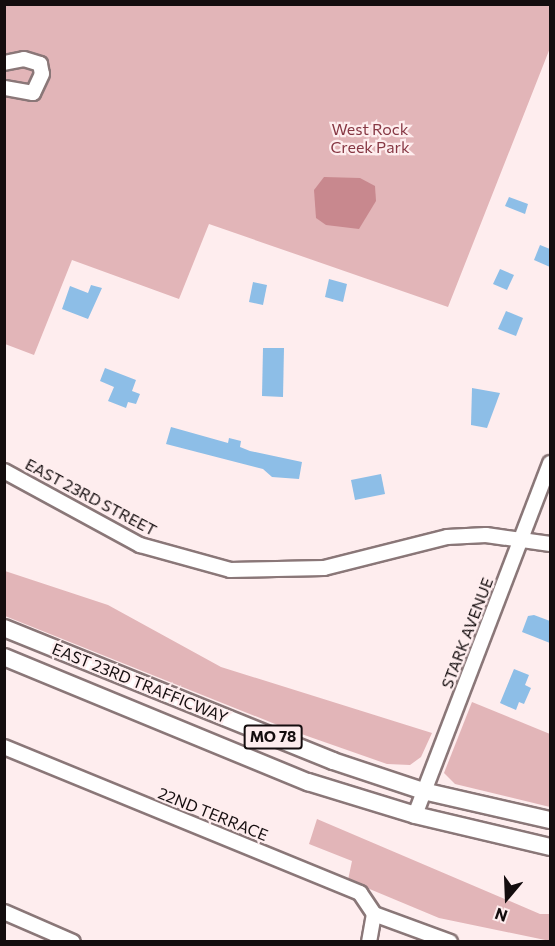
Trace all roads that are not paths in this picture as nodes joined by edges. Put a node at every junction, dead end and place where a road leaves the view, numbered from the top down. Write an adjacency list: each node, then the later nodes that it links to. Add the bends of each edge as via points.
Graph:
1 (4, 63): 2 (street, via 40,64 42,74 33,93)
2 (4, 88)
3 (550, 463): 5 (street, STARK AVENUE)
4 (4, 471): 5 (street, EAST 23RD STREET, via 140,544 230,570 324,568 447,537)
5 (522, 538): 6 (street, EAST 23RD STREET); 10 (street, STARK AVENUE)
6 (550, 544)
7 (4, 628): 10 (main road, EAST 23RD TRAFFICWAY / MO 78, via 333,761)
8 (4, 657): 11 (main road, EAST 23RD TRAFFICWAY / MO 78, via 308,782)
9 (4, 747): 15 (street, 22ND TERRACE, via 360,893)
10 (423, 791): 11 (street, STARK AVENUE); 12 (main road, EAST 23RD TRAFFICWAY / MO 78)
11 (415, 814): 13 (main road, EAST 23RD TRAFFICWAY / MO 78)
12 (550, 820)
13 (550, 847)
14 (4, 912): 17 (street)
15 (375, 914): 16 (street); 18 (street)
16 (370, 940)
17 (73, 942)
18 (450, 942)

